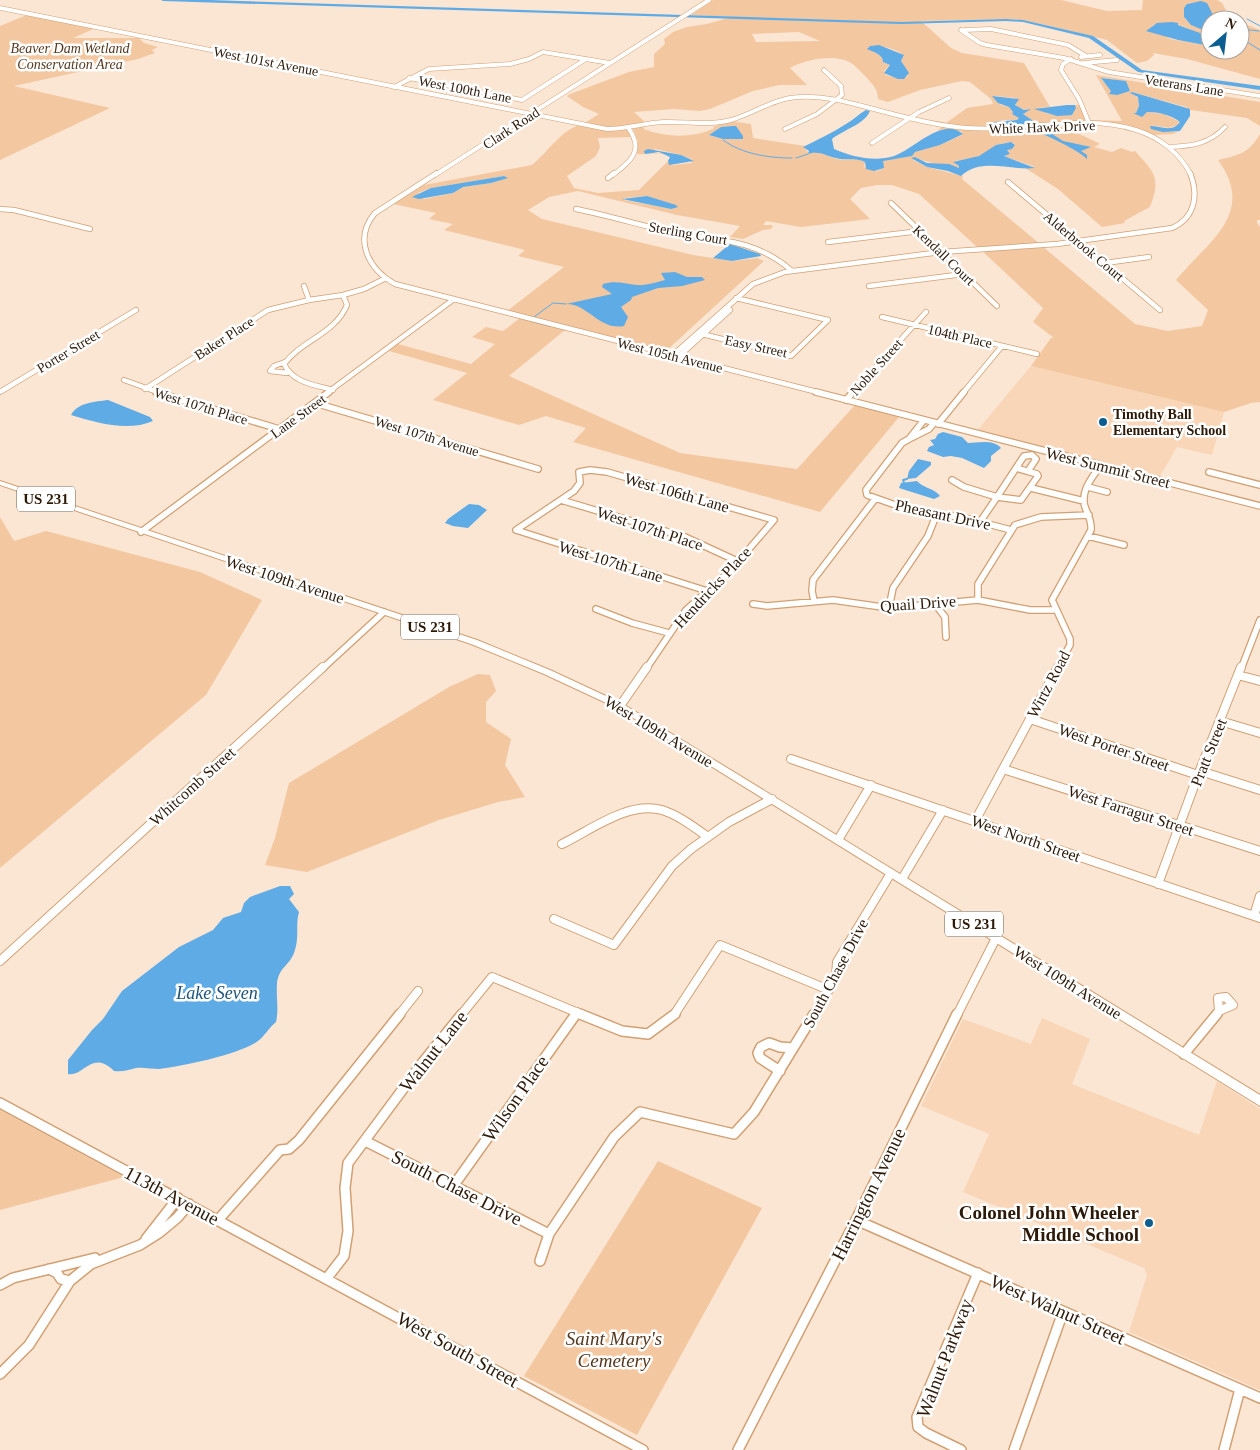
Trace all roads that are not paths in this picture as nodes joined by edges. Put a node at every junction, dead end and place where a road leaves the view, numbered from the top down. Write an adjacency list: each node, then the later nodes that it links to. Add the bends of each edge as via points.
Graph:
1 (709, 0): 8 (street, Clark Road)
2 (0, 8): 14 (street, West 101st Avenue)
3 (1100, 55): 4 (street)
4 (1086, 56): 6 (street); 6 (street, via 1068,45 994,30 963,30 984,45)
5 (586, 59): 8 (street); 13 (street, via 543,52 510,64 441,67); 13 (street, West 100th Lane, via 522,100)
6 (1070, 59): 9 (street, Veterans Lane); 20 (street, via 1061,65 1061,70 1079,99)
7 (1118, 60): 9 (street, Veterans Lane)
8 (610, 63): 18 (street, Clark Road)
9 (1082, 63): 12 (street, Veterans Lane)
10 (824, 70): 17 (street, via 842,87 842,93)
11 (1128, 70): 12 (street, Veterans Lane)
12 (1108, 72): 15 (street, Veterans Lane)
13 (409, 78): 14 (street)
14 (394, 87): 18 (street, West 101st Avenue)
15 (1260, 96)
16 (949, 98): 19 (street, via 924,107)
17 (836, 100): 19 (street, White Hawk Drive); 22 (street, White Hawk Drive, via 786,98 725,121 660,122); 23 (street, via 814,116)
18 (532, 115): 22 (street, West 101st Avenue, via 607,129); 40 (street, Clark Road, via 367,221 365,248)
19 (910, 118): 20 (street, White Hawk Drive, via 994,130); 24 (street)
20 (1089, 124): 25 (street, White Hawk Drive, via 1136,131)
21 (1224, 127): 25 (street, via 1206,142)
22 (629, 129): 26 (street, via 637,142 634,154)
23 (785, 129)
24 (872, 143)
25 (1170, 147): 34 (street, White Hawk Drive, via 1186,166 1194,185 1193,206 1184,222 1167,230)
26 (608, 178)
27 (1008, 182): 34 (street, Alderbrook Court)
28 (892, 203): 32 (street, Kendall Court)
29 (0, 209): 31 (street)
30 (576, 209): 38 (street, Sterling Court, via 676,233 750,245 773,254)
31 (90, 229)
32 (920, 231): 33 (street); 35 (street, Kendall Court)
33 (828, 242)
34 (1079, 242): 35 (street, White Hawk Drive); 37 (street, Alderbrook Court)
35 (941, 252): 38 (street, White Hawk Drive); 39 (street, Kendall Court)
36 (1149, 257): 37 (street)
37 (1105, 263): 49 (street, Alderbrook Court)
38 (792, 271): 45 (street, White Hawk Drive, via 769,276)
39 (964, 274): 42 (street); 47 (street, Kendall Court)
40 (384, 279): 43 (street, Baker Place); 44 (street, West 105th Avenue)
41 (304, 286): 46 (street)
42 (869, 286)
43 (343, 296): 46 (street, Baker Place); 57 (street, via 347,305 342,319 290,354)
44 (454, 299): 56 (street, West 105th Avenue); 61 (street, Lane Street)
45 (739, 299): 53 (street, White Hawk Drive); 53 (street, Easy Street, via 828,320 791,356)
46 (309, 300): 60 (street, Baker Place, via 268,310)
47 (997, 306)
48 (136, 310): 62 (street, Porter Street)
49 (1160, 310)
50 (926, 312): 52 (street, Noble Street)
51 (882, 318): 52 (street, 104th Place)
52 (914, 325): 54 (street, 104th Place); 63 (street, Noble Street)
53 (701, 333): 56 (street, White Hawk Drive)
54 (1002, 346): 55 (street, 104th Place); 66 (street)
55 (1037, 354)
56 (675, 356): 63 (street, West 105th Avenue)
57 (285, 362): 58 (street); 58 (street, via 270,371)
58 (287, 373): 61 (street)
59 (124, 380): 60 (street, West 107th Place)
60 (145, 389): 67 (street, West 107th Place)
61 (333, 390): 64 (street, Lane Street)
62 (0, 392)
63 (846, 400): 65 (street, West 105th Avenue)
64 (316, 403): 67 (street, Lane Street); 72 (street, West 107th Avenue)
65 (924, 420): 66 (street, West 105th Avenue); 69 (street)
66 (936, 424): 68 (street, West 105th Avenue); 69 (street)
67 (279, 429): 91 (street, Lane Street)
68 (956, 429): 70 (street, West Summit Street)
69 (908, 439): 82 (street, via 866,490 866,495)
70 (1100, 466): 78 (street); 85 (street, West Summit Street)
71 (1016, 468): 73 (street); 73 (street, via 1024,456 1032,455 1036,459); 81 (street)
72 (538, 469)
73 (1028, 471): 79 (street, via 1038,476)
74 (1209, 472): 77 (street)
75 (952, 480): 81 (street)
76 (0, 482): 91 (main road, West 109th Avenue / US 231)
77 (1260, 485)
78 (1088, 487): 80 (street); 84 (street)
79 (1031, 488): 81 (street, via 1021,500); 84 (street)
80 (1107, 492)
81 (998, 496): 89 (street)
82 (875, 499): 86 (street, Pheasant Drive); 96 (street, via 813,580)
83 (561, 500): 88 (street, West 106th Lane, via 580,483 579,472 590,470 607,472); 94 (street, West 107th Place, via 685,537); 95 (street, West 107th Lane, via 516,530)
84 (1084, 501): 87 (street)
85 (1260, 506)
86 (937, 514): 89 (street, Pheasant Drive); 101 (street, via 928,536 892,589)
87 (1089, 515): 90 (street, via 1023,520); 92 (street, via 1092,525)
88 (774, 520): 94 (street, Hendricks Place)
89 (980, 522): 90 (street, Pheasant Drive)
90 (1011, 530): 97 (street, via 978,584)
91 (141, 532): 103 (main road, West 109th Avenue / US 231)
92 (1088, 536): 93 (street); 102 (street, via 1052,600)
93 (1124, 545)
94 (737, 561): 95 (street, Hendricks Place)
95 (707, 591): 105 (street, Hendricks Place, via 686,610)
96 (814, 600): 98 (street, Quail Drive, via 767,606); 101 (street, Quail Drive)
97 (978, 600): 99 (street, Quail Drive); 102 (street, Quail Drive, via 1030,610)
98 (752, 604)
99 (936, 604): 101 (street, Quail Drive); 106 (street, via 945,617)
100 (596, 608): 105 (street, via 632,623)
101 (889, 608)
102 (1053, 610): 110 (street, Wirtz Road, via 1069,634 1070,645)
103 (384, 612): 109 (main road, West 109th Avenue / US 231, via 511,656); 133 (street, Whitcomb Street)
104 (1260, 620): 107 (street, Pratt Street)
105 (669, 633): 109 (street, Hendricks Place)
106 (946, 637)
107 (1238, 675): 108 (street); 111 (street, Pratt Street)
108 (1260, 681)
109 (620, 706): 118 (main road, West 109th Avenue / US 231)
110 (1030, 719): 114 (street, Wirtz Road); 115 (street, West Porter Street)
111 (1220, 721): 112 (street); 115 (street, Pratt Street)
112 (1260, 733)
113 (791, 759): 116 (street, West North Street)
114 (1003, 769): 120 (street, Wirtz Road); 121 (street, West Farragut Street)
115 (1199, 773): 117 (street, West Porter Street); 121 (street, Pratt Street)
116 (871, 786): 119 (street, West North Street); 123 (street)
117 (1260, 790)
118 (772, 799): 122 (street); 123 (main road, West 109th Avenue / US 231)
119 (943, 810): 120 (street, West North Street); 127 (street)
120 (975, 821): 128 (street, West North Street)
121 (1179, 826): 125 (street, West Farragut Street); 128 (street, Pratt Street)
122 (708, 837): 124 (street, via 664,810 646,808 630,811); 131 (street, via 672,866 614,944)
123 (838, 840): 126 (main road, West 109th Avenue / US 231)
124 (562, 844)
125 (1260, 850)
126 (891, 873): 127 (main road, West 109th Avenue / US 231); 134 (street, South Chase Drive, via 837,962 836,976)
127 (902, 879): 132 (main road, West 109th Avenue / US 231)
128 (1158, 884): 130 (street, West North Street)
129 (1260, 896): 130 (street)
130 (1257, 917)
131 (554, 919)
132 (996, 938): 139 (main road, West 109th Avenue / US 231); 148 (street, Harrington Avenue)
133 (0, 961)
134 (829, 990): 137 (street, Walnut Lane, via 720,945 673,1016 648,1034 622,1031); 138 (street, South Chase Drive)
135 (418, 991): 147 (street, via 299,1140 289,1149 280,1150)
136 (1219, 1011): 139 (street)
137 (577, 1012): 143 (street, Walnut Lane, via 492,977); 144 (street, Wilson Place)
138 (793, 1048): 140 (street, South Chase Drive); 140 (street, via 769,1043 761,1047 760,1058)
139 (1184, 1054): 141 (main road, West 109th Avenue / US 231)
140 (780, 1071): 149 (street, South Chase Drive, via 754,1112 734,1134 640,1112 614,1137)
141 (1260, 1101)
142 (0, 1103): 145 (street, 113th Avenue)
143 (365, 1141): 144 (street, South Chase Drive); 156 (street, Walnut Lane, via 348,1163 345,1188 348,1231 344,1256)
144 (454, 1185): 149 (street, South Chase Drive)
145 (178, 1198): 146 (street, 113th Avenue); 150 (street)
146 (189, 1204): 147 (street, 113th Avenue); 150 (street, via 177,1218)
147 (218, 1220): 151 (street, 113th Avenue)
148 (856, 1220): 155 (street, West Walnut Street); 165 (street, Harrington Avenue)
149 (549, 1234): 153 (street, South Chase Drive)
150 (145, 1242): 152 (street)
151 (272, 1248): 156 (street, West South Street)
152 (112, 1254): 154 (street); 157 (street, via 90,1264)
153 (540, 1261)
154 (49, 1269): 157 (street, via 61,1279); 158 (street, via 13,1278)
155 (978, 1273): 159 (street, West Walnut Street); 166 (street, Walnut Parkway, via 917,1417 918,1427)
156 (327, 1278): 163 (street, West South Street)
157 (70, 1281): 160 (street, via 29,1345)
158 (0, 1285)
159 (1063, 1312): 161 (street, West Walnut Street); 167 (street)
160 (0, 1374)
161 (1240, 1389): 162 (street, West Walnut Street); 168 (street)
162 (1260, 1398)
163 (631, 1447): 164 (street, West South Street)
164 (643, 1450)
165 (738, 1450)
166 (960, 1450)
167 (1014, 1450)
168 (1224, 1450)

